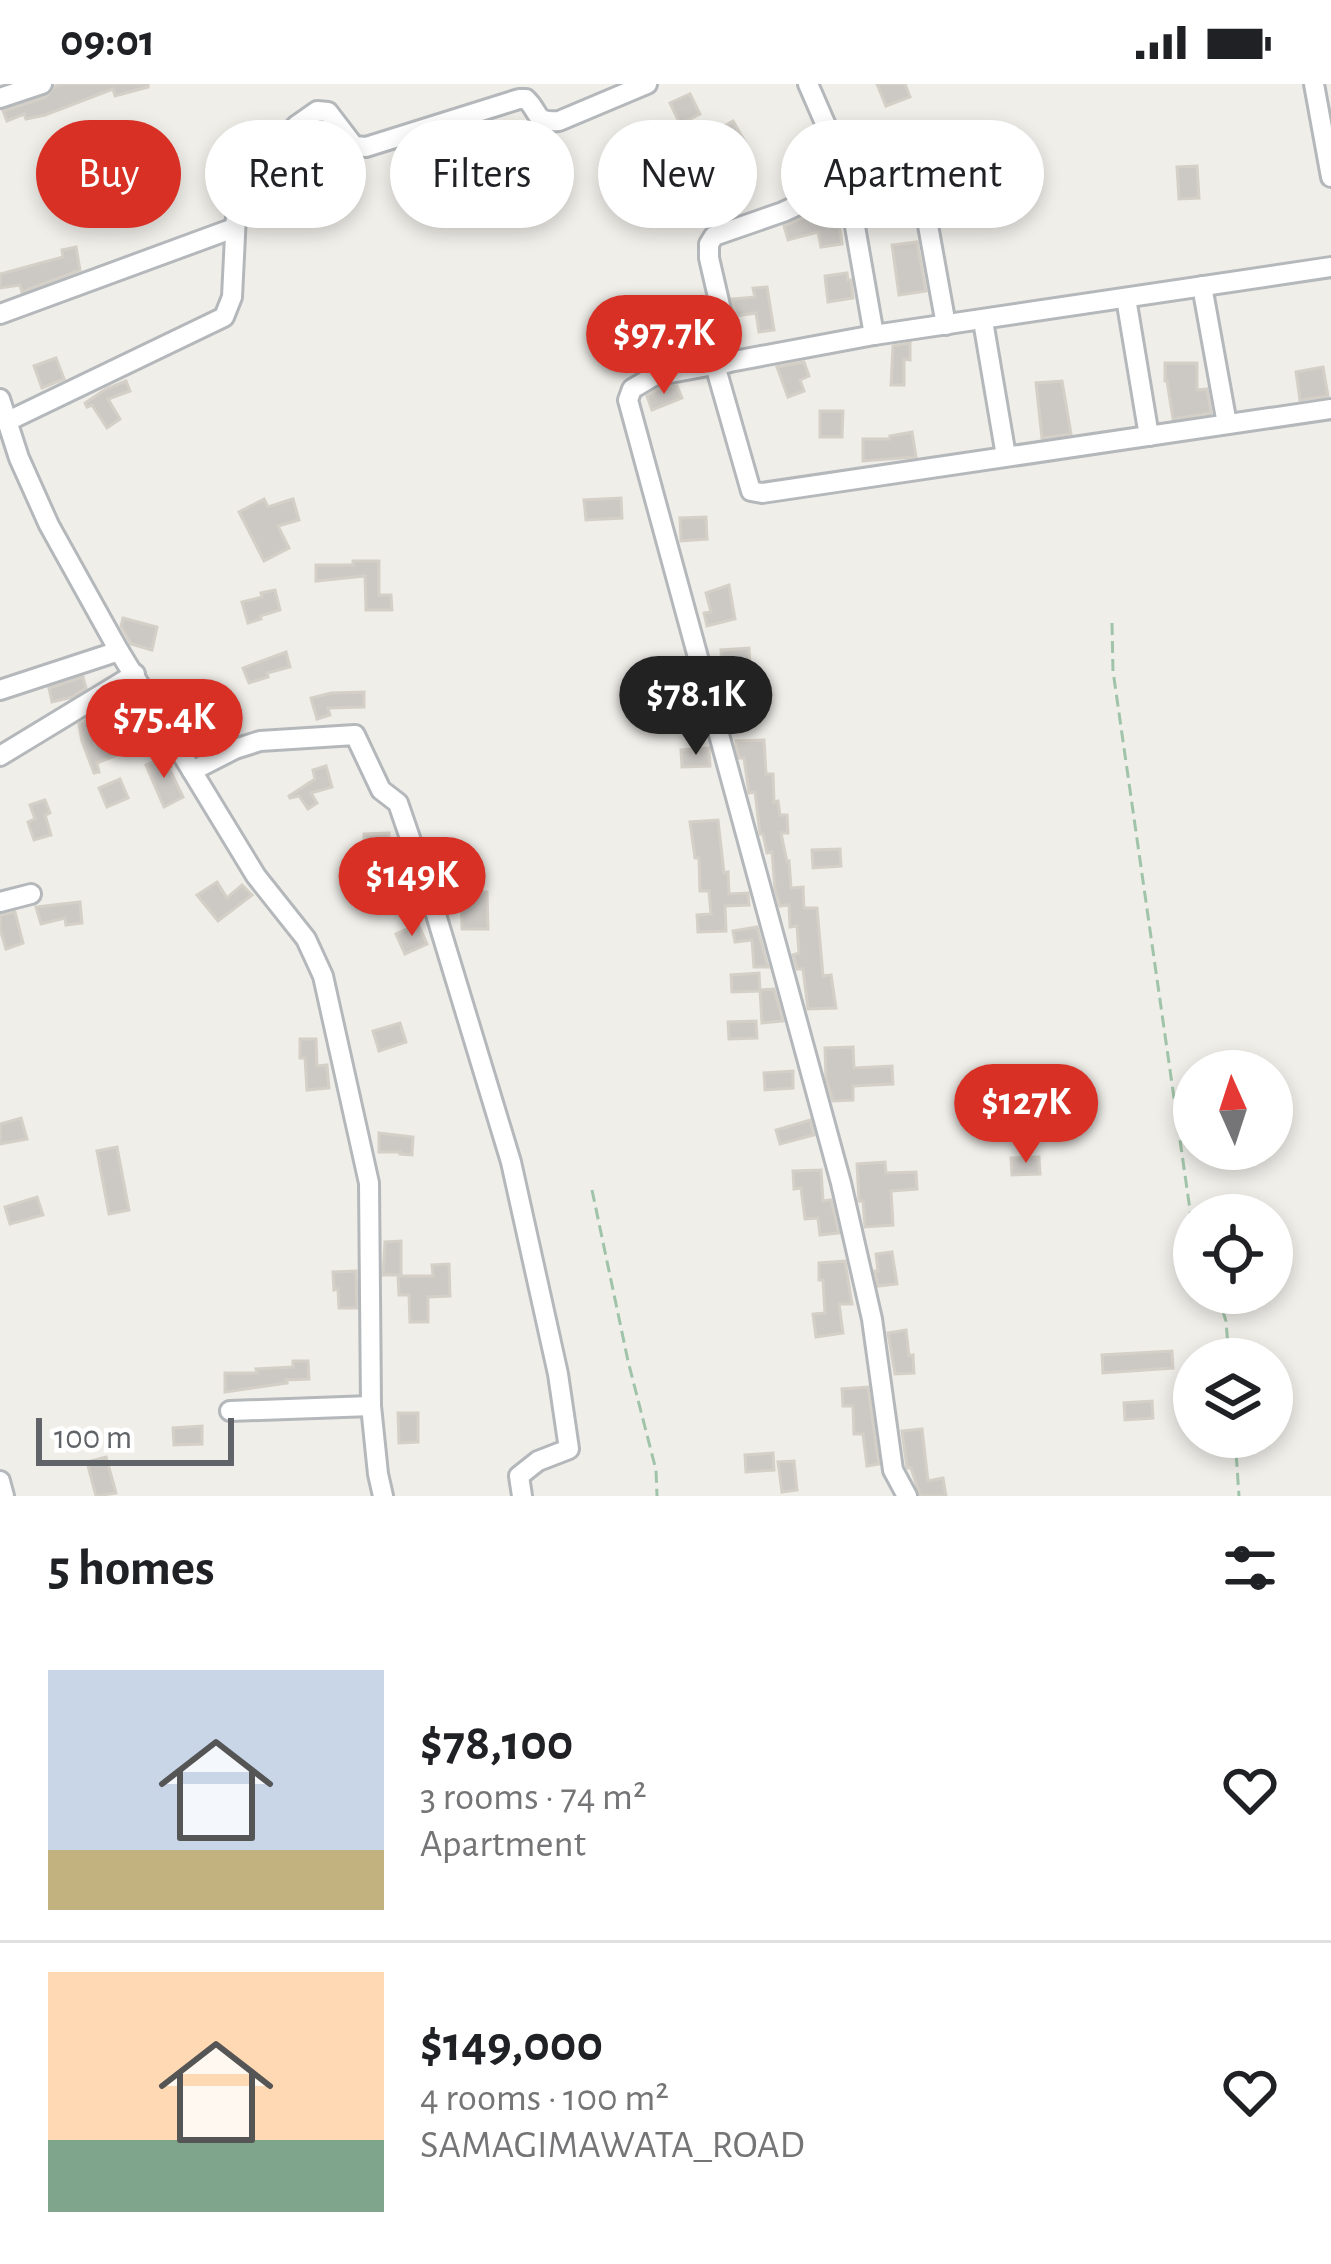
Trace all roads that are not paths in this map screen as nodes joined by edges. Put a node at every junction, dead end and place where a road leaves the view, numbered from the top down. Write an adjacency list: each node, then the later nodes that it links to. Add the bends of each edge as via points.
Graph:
1 (42, 84): 5 (street)
2 (646, 84): 9 (street, via 559,121 539,119 519,99)
3 (808, 84): 8 (street)
4 (1314, 84): 10 (street)
5 (0, 98)
6 (304, 120): 7 (street, via 317,111)
7 (334, 120)
8 (824, 120)
9 (366, 147)
10 (1331, 177)
11 (781, 213): 22 (street, via 709,244 724,323)
12 (234, 228): 18 (street); 25 (street, via 224,316)
13 (854, 228): 21 (street)
14 (927, 228): 20 (street)
15 (1331, 267): 16 (street)
16 (1202, 286): 17 (street); 26 (street)
17 (1126, 298): 19 (street); 27 (street)
18 (0, 314)
19 (983, 321): 20 (street); 28 (street)
20 (946, 325): 21 (street)
21 (874, 335): 22 (street)
22 (721, 364): 28 (street, via 751,491); 42 (street, via 654,376 628,400 841,1183 872,1319 893,1470)
23 (0, 399): 25 (street)
24 (1331, 409): 26 (street)
25 (4, 419): 29 (street)
26 (1227, 424): 27 (street)
27 (1149, 436): 28 (street)
28 (1006, 456)
29 (119, 651): 30 (street); 31 (street)
30 (135, 674): 32 (street); 33 (street)
31 (0, 690)
32 (0, 756)
33 (192, 771): 36 (street, via 323,976 369,1183); 41 (street, via 260,741 355,735 381,790 398,803 511,1162 557,1374 569,1449 519,1476)
34 (31, 894): 35 (street)
35 (0, 902)
36 (371, 1406): 37 (street); 40 (street)
37 (230, 1411)
38 (0, 1480): 39 (street)
39 (4, 1496)
40 (383, 1496)
41 (521, 1496)
42 (907, 1496)

